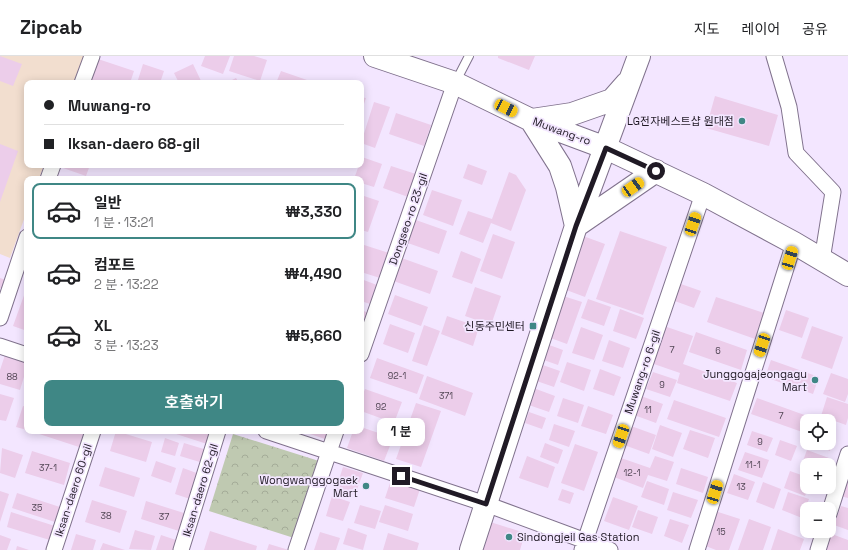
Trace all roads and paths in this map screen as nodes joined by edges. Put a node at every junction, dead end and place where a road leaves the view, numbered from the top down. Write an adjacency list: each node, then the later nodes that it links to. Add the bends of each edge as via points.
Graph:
1 (92, 56): 7 (street)
2 (375, 56): 8 (street, Muwang-ro)
3 (469, 56): 8 (lane)
4 (639, 56): 6 (street)
5 (774, 56): 16 (street, via 790,107 796,153 833,192)
6 (632, 77): 9 (street, via 612,100 572,114); 10 (street)
7 (83, 80)
8 (455, 83): 9 (street, Muwang-ro); 19 (street, Dongseo-ro 23-gil)
9 (531, 120): 10 (street, Muwang-ro); 13 (street, via 560,166)
10 (606, 148): 11 (street, Muwang-ro); 13 (street)
11 (656, 171): 12 (street, Muwang-ro); 13 (street)
12 (703, 194): 14 (street, Muwang-ro); 31 (street, Muwang-ro 6-gil)
13 (576, 226): 29 (street)
14 (794, 243): 16 (street, Muwang-ro); 37 (street)
15 (24, 246): 18 (street)
16 (822, 260): 17 (street, Muwang-ro)
17 (848, 275)
18 (0, 318)
19 (364, 338)
20 (0, 346): 21 (street)
21 (24, 354)
22 (92, 434): 32 (street, Iksan-daero 60-gil)
23 (217, 434): 33 (street, Iksan-daero 62-gil)
24 (275, 434): 26 (street)
25 (335, 434): 26 (street)
26 (329, 451): 29 (street); 34 (street)
27 (848, 454): 28 (street)
28 (833, 502)
29 (486, 504): 31 (street); 35 (street)
30 (822, 538): 38 (street)
31 (583, 546): 36 (street)
32 (54, 550)
33 (181, 550)
34 (296, 550)
35 (471, 550)
36 (610, 550)
37 (697, 550)
38 (818, 550)

